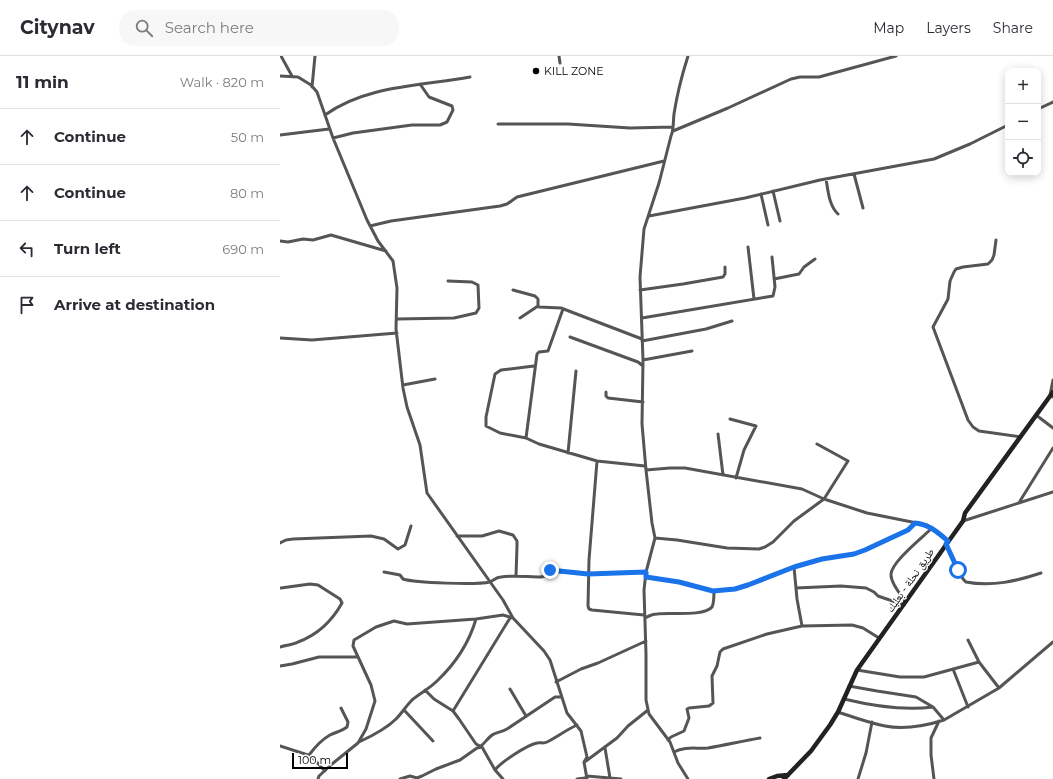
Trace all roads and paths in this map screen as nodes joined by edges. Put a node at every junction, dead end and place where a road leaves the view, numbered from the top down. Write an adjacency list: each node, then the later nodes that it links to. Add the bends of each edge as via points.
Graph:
1 (281, 56): 8 (street)
2 (315, 56): 11 (street)
3 (559, 56): 6 (street)
4 (688, 56): 18 (street, via 680,82)
5 (896, 56): 18 (street, via 819,77 790,79 728,108)
6 (560, 63)
7 (280, 76): 8 (street)
8 (292, 76): 11 (street, via 298,77)
9 (470, 77): 10 (street)
10 (420, 84): 14 (street, via 362,97 337,106); 20 (street, via 428,97 452,106 453,110 447,122 440,125 412,125 353,133)
11 (312, 87): 14 (street, via 317,92)
12 (1053, 102): 13 (street)
13 (1041, 108)
14 (324, 115): 17 (street)
15 (498, 124): 18 (street)
16 (1005, 126): 22 (street, via 944,156)
17 (329, 129): 19 (street); 20 (street)
18 (673, 129): 21 (street)
19 (280, 135)
20 (333, 138): 30 (street)
21 (664, 161): 28 (street); 30 (street, via 516,197 500,206)
22 (854, 174): 23 (street); 26 (street)
23 (826, 179): 24 (street); 27 (street, via 831,204)
24 (773, 191): 25 (street); 29 (street)
25 (761, 194): 28 (street); 31 (street)
26 (863, 208)
27 (838, 214)
28 (648, 216): 42 (street, via 644,229)
29 (780, 221)
30 (370, 226): 35 (street)
31 (768, 226)
32 (996, 240): 69 (street, via 994,255 988,264 956,269 950,281 948,299 933,327 968,420 973,427 979,431)
33 (280, 241): 35 (street, via 313,240 331,235)
34 (748, 247): 43 (street)
35 (386, 251): 48 (street, via 395,268)
36 (772, 257): 39 (street)
37 (815, 260): 39 (street, via 799,274)
38 (724, 267): 42 (street, via 723,277)
39 (774, 279): 43 (street, via 775,290 772,296)
40 (448, 281): 48 (street, via 472,282 478,285 479,308 476,313 454,318)
41 (513, 290): 44 (street, via 535,296 538,299)
42 (640, 290): 47 (street)
43 (754, 299): 47 (street)
44 (538, 306): 45 (street); 46 (street)
45 (563, 309): 53 (street); 56 (street, via 548,351 537,353)
46 (520, 318)
47 (642, 318): 53 (street)
48 (396, 319): 50 (street)
49 (732, 321): 53 (street, via 706,329)
50 (397, 333): 52 (street, via 312,340); 61 (street)
51 (570, 337): 57 (street)
52 (280, 338)
53 (642, 340): 55 (street)
54 (692, 351): 55 (street)
55 (643, 360): 57 (street)
56 (534, 366): 70 (street); 70 (street, via 496,372 486,417 486,426 500,433)
57 (643, 366): 64 (street)
58 (576, 371): 73 (street)
59 (435, 379): 61 (street)
60 (1053, 380): 63 (street)
61 (403, 385): 86 (street, via 407,407 420,445 427,493)
62 (606, 392): 64 (street, via 608,398)
63 (1052, 395): 65 (street, طريق نحلة - بعلبك)
64 (643, 402): 75 (street)
65 (1036, 415): 67 (street); 69 (street, طريق نحلة - بعلبك)
66 (730, 419): 78 (street, via 756,426 744,450)
67 (1053, 428)
68 (718, 434): 77 (street)
69 (1021, 437): 82 (street, طريق نحلة - بعلبك, via 965,514)
70 (526, 438): 73 (street)
71 (817, 444): 80 (street, via 848,462)
72 (1053, 448): 81 (street)
73 (568, 453): 74 (street)
74 (597, 461): 75 (street); 94 (street)
75 (645, 466): 76 (street)
76 (646, 470): 77 (street, via 677,468); 87 (street)
77 (723, 475): 78 (street)
78 (736, 478): 80 (street, via 802,489)
79 (1053, 492): 81 (street)
80 (824, 499): 83 (street, via 867,513); 87 (street, via 794,521 769,545 759,549 727,548)
81 (1020, 501): 82 (street)
82 (963, 521): 88 (street, طريق نحلة - بعلبك)
83 (915, 523): 85 (street); 90 (street, via 908,530 854,554)
84 (411, 526): 89 (street, via 405,545 398,548 384,539 364,536 293,538)
85 (932, 528): 88 (street); 101 (street, via 911,546 891,570 891,578)
86 (458, 536): 95 (street, via 482,536 499,531 513,535 517,541); 97 (street)
87 (655, 538): 92 (street)
88 (947, 542): 93 (street, via 961,577 966,582 999,584); 101 (street, طريق نحلة - بعلبك)
89 (280, 543)
90 (794, 567): 99 (street); 100 (street, via 735,589)
91 (384, 572): 97 (street, via 400,575 404,579 434,583)
92 (646, 572): 94 (street); 96 (street)
93 (1041, 573)
94 (588, 574): 95 (street, via 550,570 541,577); 102 (street, via 589,609)
95 (516, 576): 97 (street, via 501,577)
96 (646, 577): 100 (street); 102 (street)
97 (490, 582): 103 (street)
98 (282, 588): 110 (street, via 318,584 340,598 342,604 323,628 309,638)
99 (796, 588): 101 (street, via 866,588 878,596); 105 (street)
100 (714, 591): 102 (street, via 712,607 706,610 681,615)
101 (905, 604): 106 (street, طريق نحلة - بعلبك)
102 (644, 616): 108 (street)
103 (511, 618): 104 (street, via 503,616); 116 (street, via 546,654); 128 (street)
104 (476, 619): 111 (street, via 407,624 394,621 381,625 354,640 353,646); 120 (street, via 472,633 457,658 436,682)
105 (802, 626): 106 (street, via 852,625 863,628); 136 (street, via 767,634 721,650 712,676 713,703 687,709 689,718 684,731 671,736)
106 (879, 638): 115 (street, طريق نحلة - بعلبك)
107 (968, 640): 112 (street)
108 (646, 641): 116 (street); 127 (street)
109 (1053, 642): 118 (street)
110 (280, 647)
111 (358, 657): 113 (street, via 319,657); 138 (street, via 371,685 375,701 366,729)
112 (979, 662): 114 (street); 118 (street)
113 (280, 666)
114 (953, 669): 115 (street, via 929,676 911,677); 124 (street)
115 (857, 670): 117 (street, طريق نحلة - بعلبك)
116 (556, 682): 121 (street)
117 (849, 686): 122 (street, طريق نحلة - بعلبك); 123 (street, via 916,697)
118 (999, 688): 124 (street)
119 (510, 689): 130 (street)
120 (425, 690): 126 (street); 128 (street)
121 (561, 697): 130 (street, via 555,697); 134 (street, via 567,713)
122 (844, 699): 123 (street, via 905,709); 129 (street, طريق نحلة - بعلبك)
123 (933, 707): 131 (street)
124 (968, 707): 131 (street)
125 (341, 708): 143 (street, via 348,726 318,743)
126 (404, 710): 137 (street); 138 (street, via 382,730)
127 (648, 710): 136 (street); 141 (street)
128 (453, 712): 140 (street, via 476,744)
129 (838, 712): 133 (street); 148 (street, طريق نحلة - بعلبك, via 811,751)
130 (526, 716): 140 (street, via 507,729 491,735)
131 (944, 720): 132 (street)
132 (939, 721): 133 (street, via 900,728); 158 (street, via 931,738)
133 (872, 722): 157 (street)
134 (577, 725): 144 (street, via 582,731 587,757); 145 (street, via 544,743 528,747)
135 (760, 738): 142 (street, via 707,748 685,748)
136 (668, 740): 142 (street)
137 (433, 741)
138 (358, 743): 146 (street)
139 (280, 746): 143 (street)
140 (481, 747): 145 (street); 151 (street, via 460,760 417,778 410,776)
141 (605, 748): 144 (street); 149 (street)
142 (674, 752): 155 (street)
143 (309, 755): 146 (street)
144 (584, 762): 147 (street)
145 (495, 770): 152 (street)
146 (325, 771): 150 (street)
147 (587, 777): 149 (street); 153 (street)
148 (786, 777): 156 (street, via 777,776)
149 (610, 778): 154 (street)
150 (318, 779)
151 (400, 779)
152 (503, 779)
153 (577, 779)
154 (621, 779)
155 (688, 779)
156 (769, 779)
157 (858, 779)
158 (934, 779)

